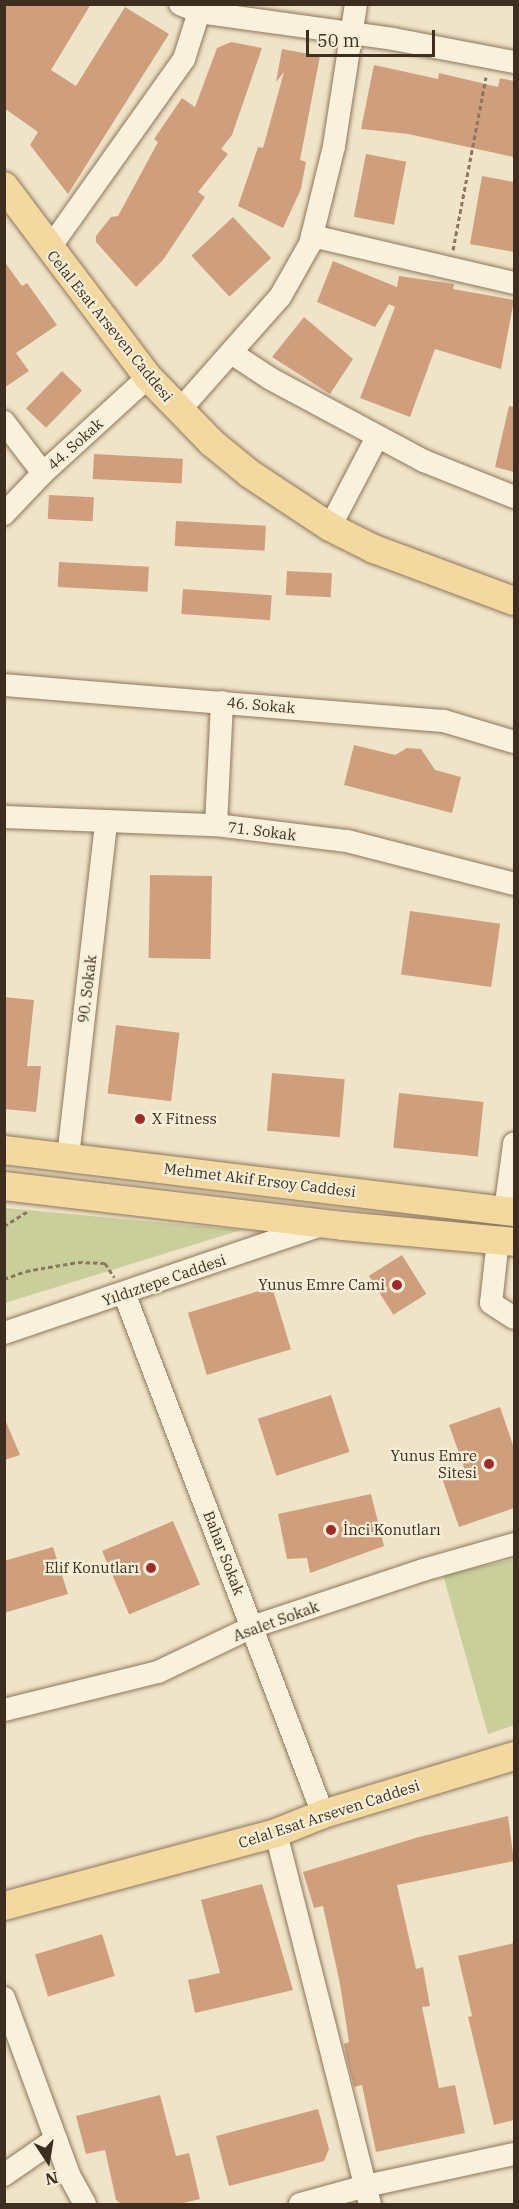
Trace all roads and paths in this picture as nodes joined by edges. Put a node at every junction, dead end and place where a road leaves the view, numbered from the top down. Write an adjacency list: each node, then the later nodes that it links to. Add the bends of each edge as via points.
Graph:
1 (356, 4): 3 (street)
2 (190, 8): 3 (street); 8 (street, via 184,59)
3 (350, 33): 4 (street); 7 (street, via 334,146)
4 (490, 57): 5 (street); 9 (path)
5 (514, 62)
6 (4, 186): 8 (main road, Celal Esat Arseven Caddesi)
7 (312, 236): 9 (street); 11 (street, via 280,297)
8 (49, 249): 12 (main road, Celal Esat Arseven Caddesi)
9 (450, 269): 10 (street)
10 (514, 283)
11 (232, 354): 13 (street); 15 (street)
12 (148, 377): 13 (main road, Celal Esat Arseven Caddesi); 16 (street, 44. Sokak)
13 (180, 411): 19 (main road, Celal Esat Arseven Caddesi, via 250,474)
14 (4, 422): 16 (street)
15 (377, 437): 17 (street, via 424,461); 19 (street)
16 (43, 472): 18 (street, 44. Sokak)
17 (514, 496)
18 (4, 514)
19 (330, 526): 20 (main road, Celal Esat Arseven Caddesi, via 424,570)
20 (514, 601)
21 (4, 685): 22 (street, 46. Sokak)
22 (222, 702): 23 (street, 46. Sokak, via 444,721); 26 (street)
23 (514, 742)
24 (4, 817): 25 (street, 71. Sokak)
25 (106, 822): 26 (street, 71. Sokak); 30 (street, 90. Sokak)
26 (216, 825): 27 (street, 71. Sokak, via 347,841)
27 (514, 884)
28 (514, 1144): 32 (street)
29 (4, 1150): 30 (main road, Mehmet Akif Ersoy Caddesi)
30 (68, 1157): 32 (main road, Mehmet Akif Ersoy Caddesi)
31 (4, 1186): 33 (main road)
32 (510, 1211)
33 (323, 1224): 34 (main road); 36 (street, Yıldıztepe Caddesi)
34 (506, 1241): 37 (street, via 491,1303)
35 (4, 1279): 36 (path, via 67,1264 105,1263)
36 (124, 1293): 38 (street, Yıldıztepe Caddesi); 40 (street, Bahar Sokak)
37 (514, 1318)
38 (4, 1332)
39 (514, 1544): 40 (street, Asalet Sokak, via 423,1569)
40 (252, 1627): 41 (street, Asalet Sokak, via 158,1672); 43 (street, Bahar Sokak)
41 (4, 1710)
42 (514, 1756): 43 (main road, Celal Esat Arseven Caddesi)
43 (323, 1814): 44 (main road, Celal Esat Arseven Caddesi)
44 (276, 1833): 45 (main road, Celal Esat Arseven Caddesi); 50 (street)
45 (4, 1906)
46 (4, 1998): 47 (street)
47 (56, 2139): 49 (street); 51 (street)
48 (514, 2154): 50 (street)
49 (4, 2175)
50 (368, 2195): 52 (street)
51 (85, 2205)
52 (300, 2205)

